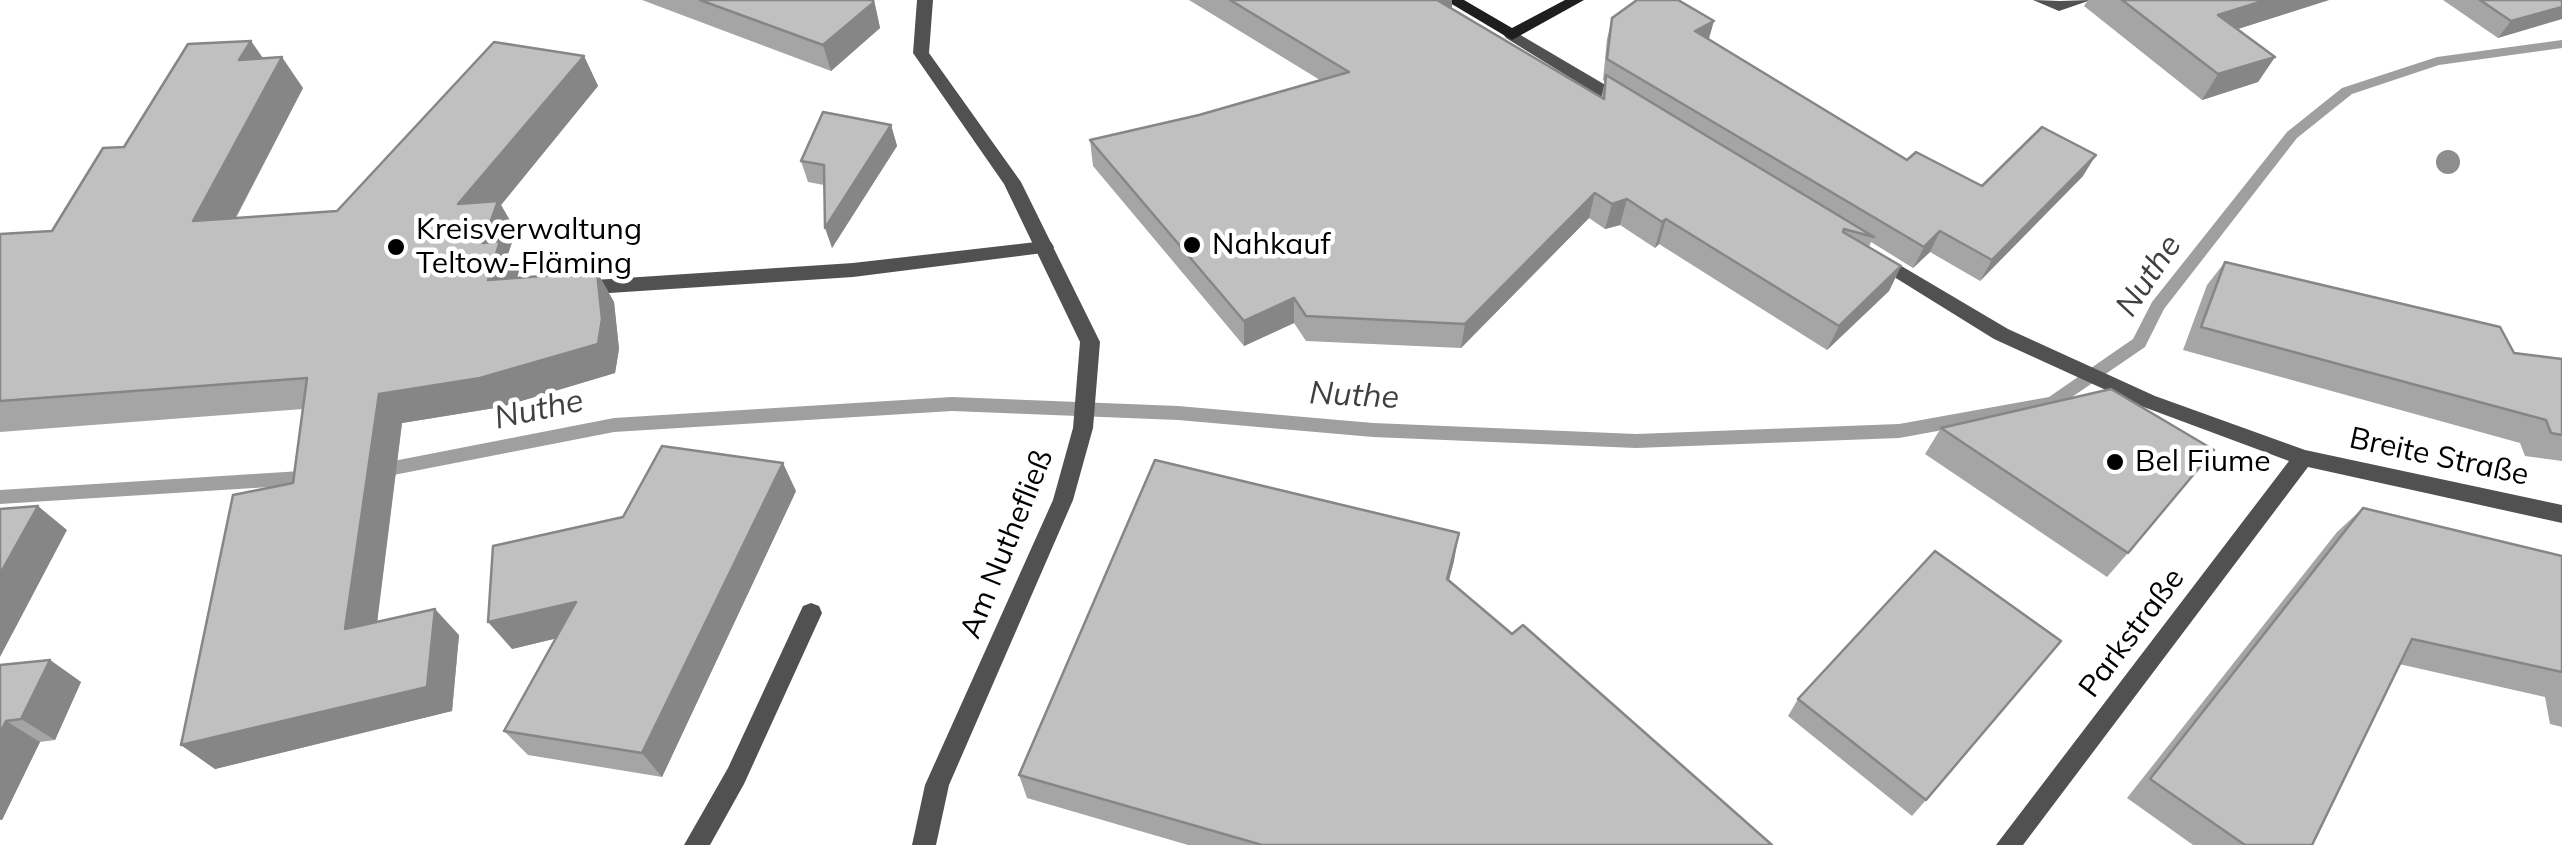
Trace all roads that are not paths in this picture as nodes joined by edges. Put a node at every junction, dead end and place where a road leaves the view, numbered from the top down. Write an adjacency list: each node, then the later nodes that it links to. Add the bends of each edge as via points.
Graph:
1 (925, 0): 8 (street, Am Nuthefließ, via 921,52 1012,182)
2 (1453, 0): 6 (main road)
3 (1576, 0): 6 (main road)
4 (2041, 0): 5 (street, via 2059,6)
5 (2083, 0)
6 (1512, 35): 7 (street)
7 (1647, 118)
8 (1045, 247): 10 (street, via 853,270); 15 (street, Am Nuthefließ, via 1090,342 1083,428 1063,500 937,785)
9 (1866, 251): 11 (street, Breite Straße, via 2058,362)
10 (570, 289)
11 (2303, 458): 12 (street, Breite Straße); 16 (street, Parkstraße)
12 (2562, 514)
13 (811, 612): 14 (street, via 736,776)
14 (696, 845)
15 (924, 845)
16 (2008, 845)

